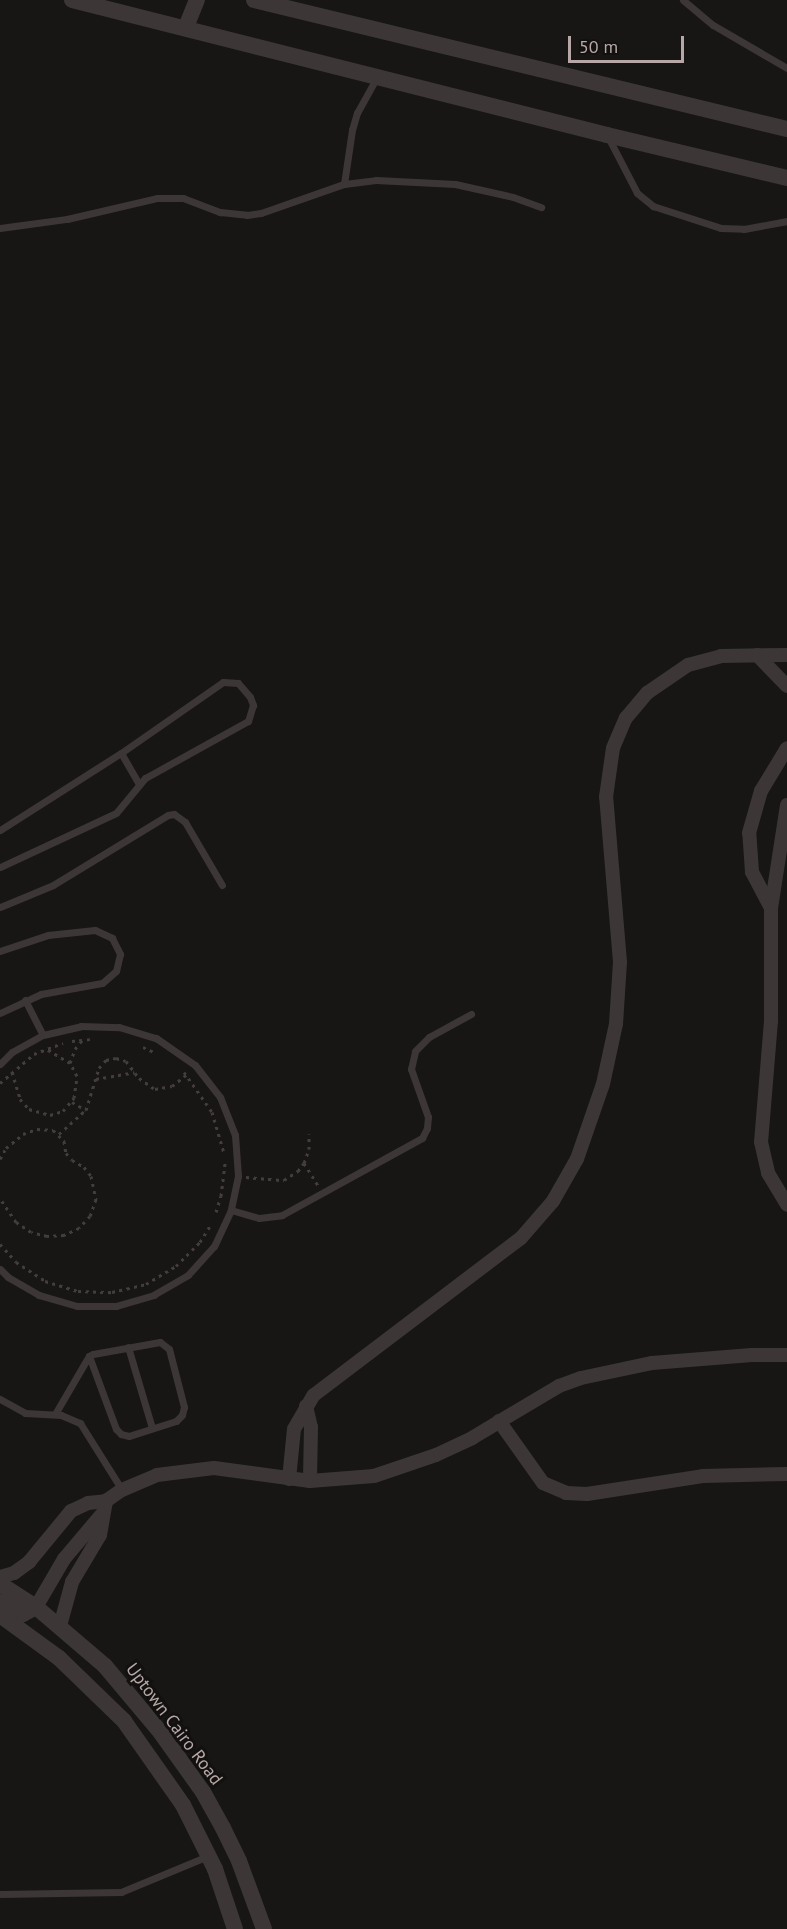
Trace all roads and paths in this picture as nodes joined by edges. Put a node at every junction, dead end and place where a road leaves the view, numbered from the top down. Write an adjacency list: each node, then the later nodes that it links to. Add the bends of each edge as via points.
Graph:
1 (72, 0): 5 (street)
2 (197, 0): 5 (street)
3 (254, 0): 8 (street)
4 (683, 0): 6 (lane, via 713,25)
5 (186, 27): 7 (street)
6 (787, 68)
7 (377, 76): 9 (street); 11 (lane, via 357,113)
8 (787, 129)
9 (607, 135): 10 (street); 13 (lane, via 637,193 653,206 721,228 744,229)
10 (787, 178)
11 (344, 184): 12 (lane, via 376,180 436,182 484,190); 14 (lane, via 247,215 220,212 183,198 157,198 67,219)
12 (540, 207)
13 (787, 221)
14 (0, 228)
15 (787, 655): 16 (street)
16 (757, 656): 17 (street); 64 (street, via 721,656 673,673 635,705 617,732 606,797 620,962 616,1024 603,1084 586,1137 566,1180 538,1220 509,1249 324,1385)
17 (787, 686)
18 (787, 748): 26 (street, via 761,791 749,833 752,872)
19 (121, 753): 20 (lane); 20 (lane, via 223,682 238,683 244,688 253,705 248,721); 22 (lane)
20 (139, 784): 23 (lane, via 116,813)
21 (787, 805): 26 (street)
22 (0, 830)
23 (0, 867)
24 (222, 885): 25 (lane, via 185,822 174,814 53,885)
25 (0, 908)
26 (771, 908): 56 (street, via 771,1021 761,1142 768,1173)
27 (0, 951): 28 (lane, via 48,935 85,930 104,933 117,945 119,963 110,978)
28 (25, 1000): 29 (lane); 31 (lane)
29 (0, 1013)
30 (471, 1014): 54 (lane, via 429,1037 415,1051 411,1069 428,1117 428,1128 422,1137)
31 (44, 1035): 38 (lane, via 12,1052); 39 (lane, via 81,1026 119,1027 156,1038)
32 (83, 1039): 33 (path); 35 (path); 37 (path)
33 (92, 1039)
34 (134, 1044): 36 (path)
35 (46, 1049): 37 (path); 40 (path)
36 (158, 1054)
37 (70, 1063): 46 (path, via 78,1083)
38 (0, 1064)
39 (195, 1065): 43 (path); 53 (lane, via 220,1097 235,1135)
40 (12, 1071): 45 (path); 46 (path, via 20,1099 36,1112 57,1113)
41 (134, 1071): 43 (path, via 155,1089 172,1086); 44 (path); 44 (path, via 126,1061 111,1058 102,1063)
42 (182, 1071): 43 (path)
43 (186, 1075): 52 (path, via 216,1120 223,1145)
44 (96, 1079): 47 (path)
45 (0, 1083)
46 (72, 1102): 47 (path)
47 (86, 1110): 48 (path)
48 (59, 1134): 50 (path, via 45,1129 30,1131 11,1143); 55 (path, via 66,1153 84,1167 94,1182 96,1199 85,1223 64,1235 39,1234 16,1222)
49 (309, 1134): 51 (path)
50 (0, 1159)
51 (304, 1163): 53 (path, via 284,1180); 54 (path)
52 (224, 1174): 53 (path); 58 (path, via 216,1212 200,1242 176,1266 146,1284 95,1292 61,1287 30,1272)
53 (238, 1176): 57 (lane)
54 (324, 1194): 57 (lane, via 271,1218)
55 (0, 1198)
56 (787, 1205)
57 (231, 1210): 59 (lane, via 214,1246 188,1275 154,1296 116,1306 77,1306 39,1296)
58 (0, 1244)
59 (0, 1269)
60 (128, 1347): 62 (lane); 67 (lane); 67 (lane, via 160,1342 169,1350 183,1411 176,1421)
61 (787, 1355): 66 (street, via 619,1368 559,1386)
62 (89, 1356): 65 (lane); 67 (lane, via 118,1432 129,1436)
63 (0, 1399): 65 (lane, via 25,1413)
64 (306, 1406): 69 (street, via 291,1440); 70 (street, via 311,1427)
65 (55, 1414): 71 (lane, via 85,1428)
66 (499, 1421): 68 (street, via 543,1483 566,1493 587,1494 703,1476); 70 (street, via 472,1438 396,1470 352,1479)
67 (152, 1428)
68 (787, 1474)
69 (289, 1479): 70 (street); 71 (street, via 195,1469 157,1475)
70 (310, 1481)
71 (122, 1490): 72 (street)
72 (106, 1501): 73 (street, via 88,1503 71,1511 30,1563); 76 (street, via 100,1518 64,1559); 78 (street, via 100,1535 72,1582)
73 (0, 1577)
74 (0, 1584): 76 (street, Uptown Cairo Road)
75 (0, 1602): 76 (street, via 24,1614)
76 (36, 1607): 78 (street, Uptown Cairo Road)
77 (0, 1615): 79 (street, via 58,1658 124,1722 183,1805)
78 (60, 1626): 82 (street, Uptown Cairo Road, via 129,1692 203,1792 239,1861)
79 (208, 1856): 80 (lane, via 122,1892); 81 (street)
80 (0, 1894)
81 (235, 1929)
82 (264, 1929)

